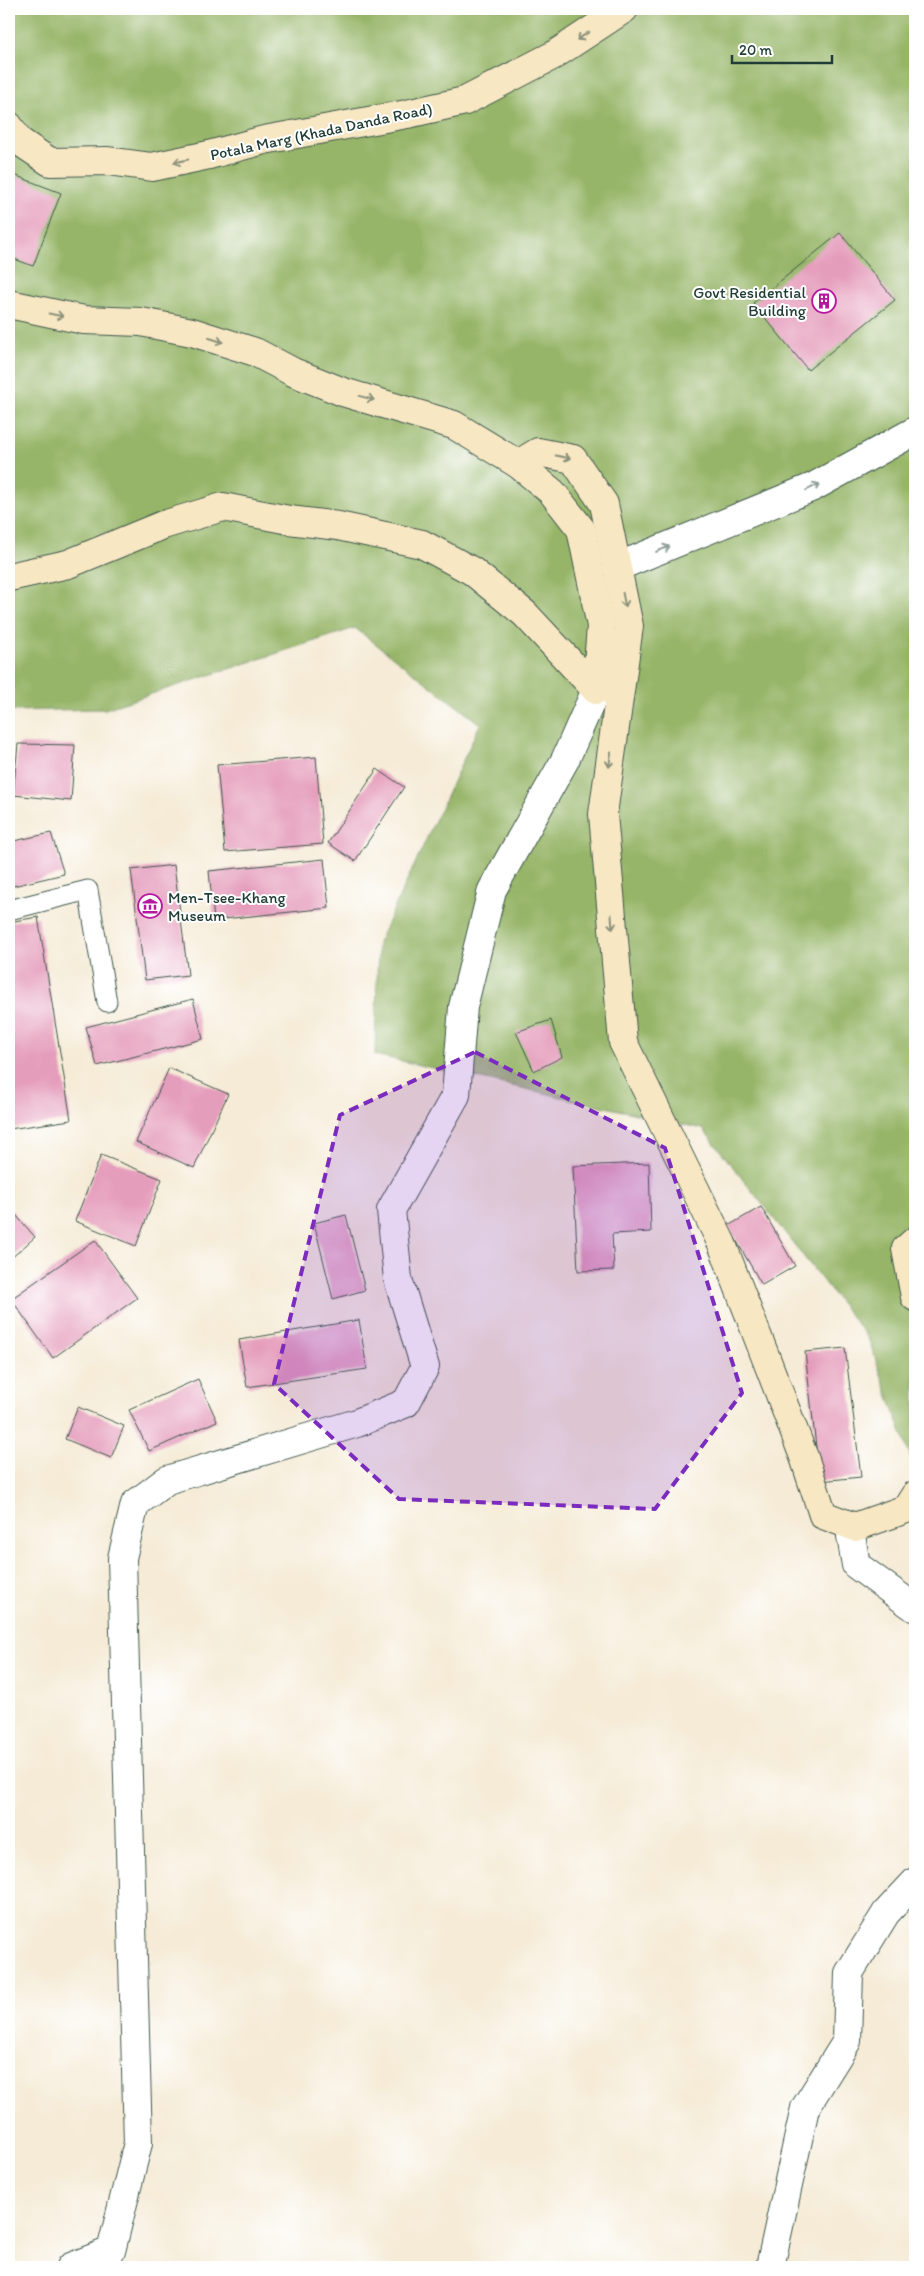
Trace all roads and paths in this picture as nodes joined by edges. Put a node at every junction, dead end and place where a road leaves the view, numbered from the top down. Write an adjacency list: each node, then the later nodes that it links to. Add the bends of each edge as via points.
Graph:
1 (626, 9): 2 (street, Potala Marg (Khada Danda Road), one-way to 2, via 554,55 465,101 264,140 152,167 108,161 50,162 19,141)
2 (9, 126)
3 (9, 304): 5 (street, one-way to 5, via 84,320 141,322 192,332 255,352 343,392 454,425)
4 (915, 430): 6 (street, one-way to 4, via 813,487)
5 (518, 464): 6 (street, one-way to 6, via 538,452 573,459 604,504); 8 (street, via 552,492 581,529 600,626)
6 (618, 567): 14 (street, one-way to 14, via 629,626 603,814 623,1042 722,1244 804,1456 823,1515)
7 (9, 577): 8 (street, via 68,564 163,525 223,507 338,526 422,544 472,571 525,614)
8 (596, 690): 17 (street, via 565,760 492,890 464,1007 456,1095 391,1210 398,1279 425,1367 406,1403 357,1423 167,1480 135,1504 122,1558 138,2143)
9 (9, 910): 10 (lane, via 88,890)
10 (107, 1002)
11 (915, 1241): 12 (street, via 906,1249)
12 (915, 1297)
13 (915, 1495): 14 (street, via 906,1509)
14 (855, 1527): 15 (street, via 852,1536 856,1565)
15 (915, 1608)
16 (915, 1882): 19 (street, via 886,1912 849,1973 847,2041 805,2108)
17 (116, 2259): 18 (street)
18 (71, 2267)
19 (770, 2267)

